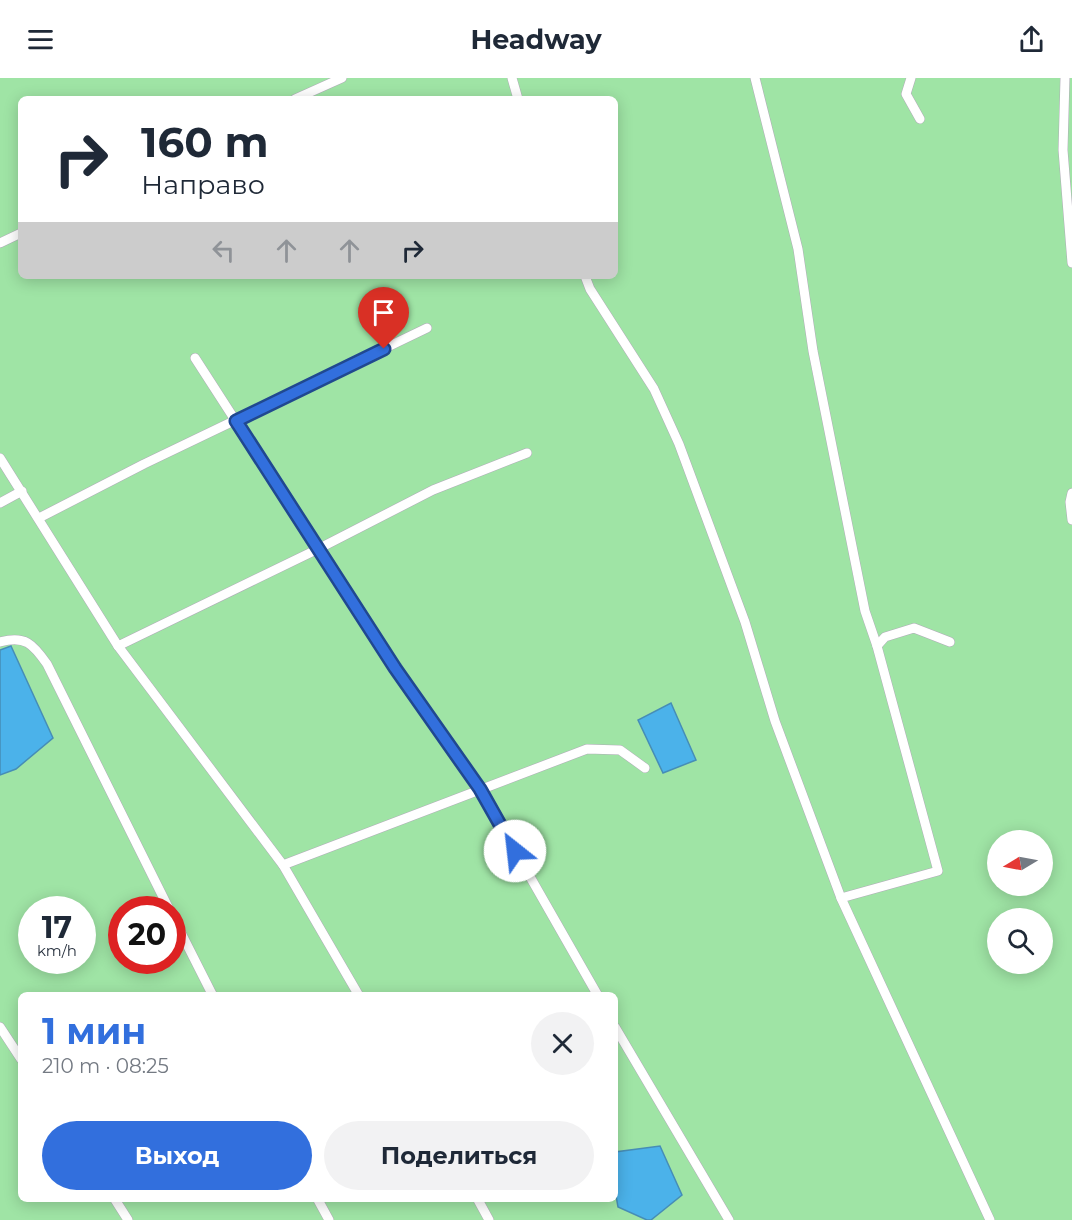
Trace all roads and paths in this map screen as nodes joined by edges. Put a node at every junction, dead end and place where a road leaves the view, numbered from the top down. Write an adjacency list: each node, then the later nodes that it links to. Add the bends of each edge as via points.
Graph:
1 (342, 78): 6 (lane)
2 (512, 78): 7 (lane)
3 (755, 78): 27 (lane, via 798,249 813,351 864,611)
4 (911, 78): 8 (lane, via 906,94)
5 (1065, 78): 11 (lane, via 1063,150)
6 (302, 96)
7 (517, 96)
8 (920, 119)
9 (18, 234): 10 (lane)
10 (0, 243)
11 (1072, 263)
12 (586, 279): 32 (lane, via 654,389 679,444 745,622 775,721)
13 (427, 328): 15 (lane)
14 (195, 358): 15 (lane)
15 (236, 421): 21 (lane); 23 (lane)
16 (527, 453): 23 (lane, via 434,490)
17 (0, 458): 18 (lane)
18 (22, 491): 20 (lane); 21 (lane)
19 (1072, 493): 22 (lane)
20 (0, 503)
21 (39, 519): 26 (lane)
22 (1072, 520)
23 (318, 549): 26 (lane); 29 (lane)
24 (0, 642): 31 (lane, via 23,640 47,664)
25 (950, 642): 27 (lane, via 914,628 885,637)
26 (118, 646): 30 (lane)
27 (877, 646): 32 (lane, via 938,871)
28 (645, 768): 29 (lane, via 620,750 587,749)
29 (480, 789): 30 (lane); 36 (lane)
30 (283, 865): 35 (lane)
31 (163, 896)
32 (842, 898): 47 (lane)
33 (186, 943): 34 (lane)
34 (211, 992)
35 (357, 992)
36 (596, 992)
37 (0, 1028): 39 (lane)
38 (618, 1032): 46 (lane)
39 (18, 1055)
40 (117, 1202): 43 (lane)
41 (319, 1202): 44 (lane)
42 (479, 1202): 45 (lane)
43 (128, 1220)
44 (329, 1220)
45 (489, 1220)
46 (729, 1220)
47 (990, 1220)

